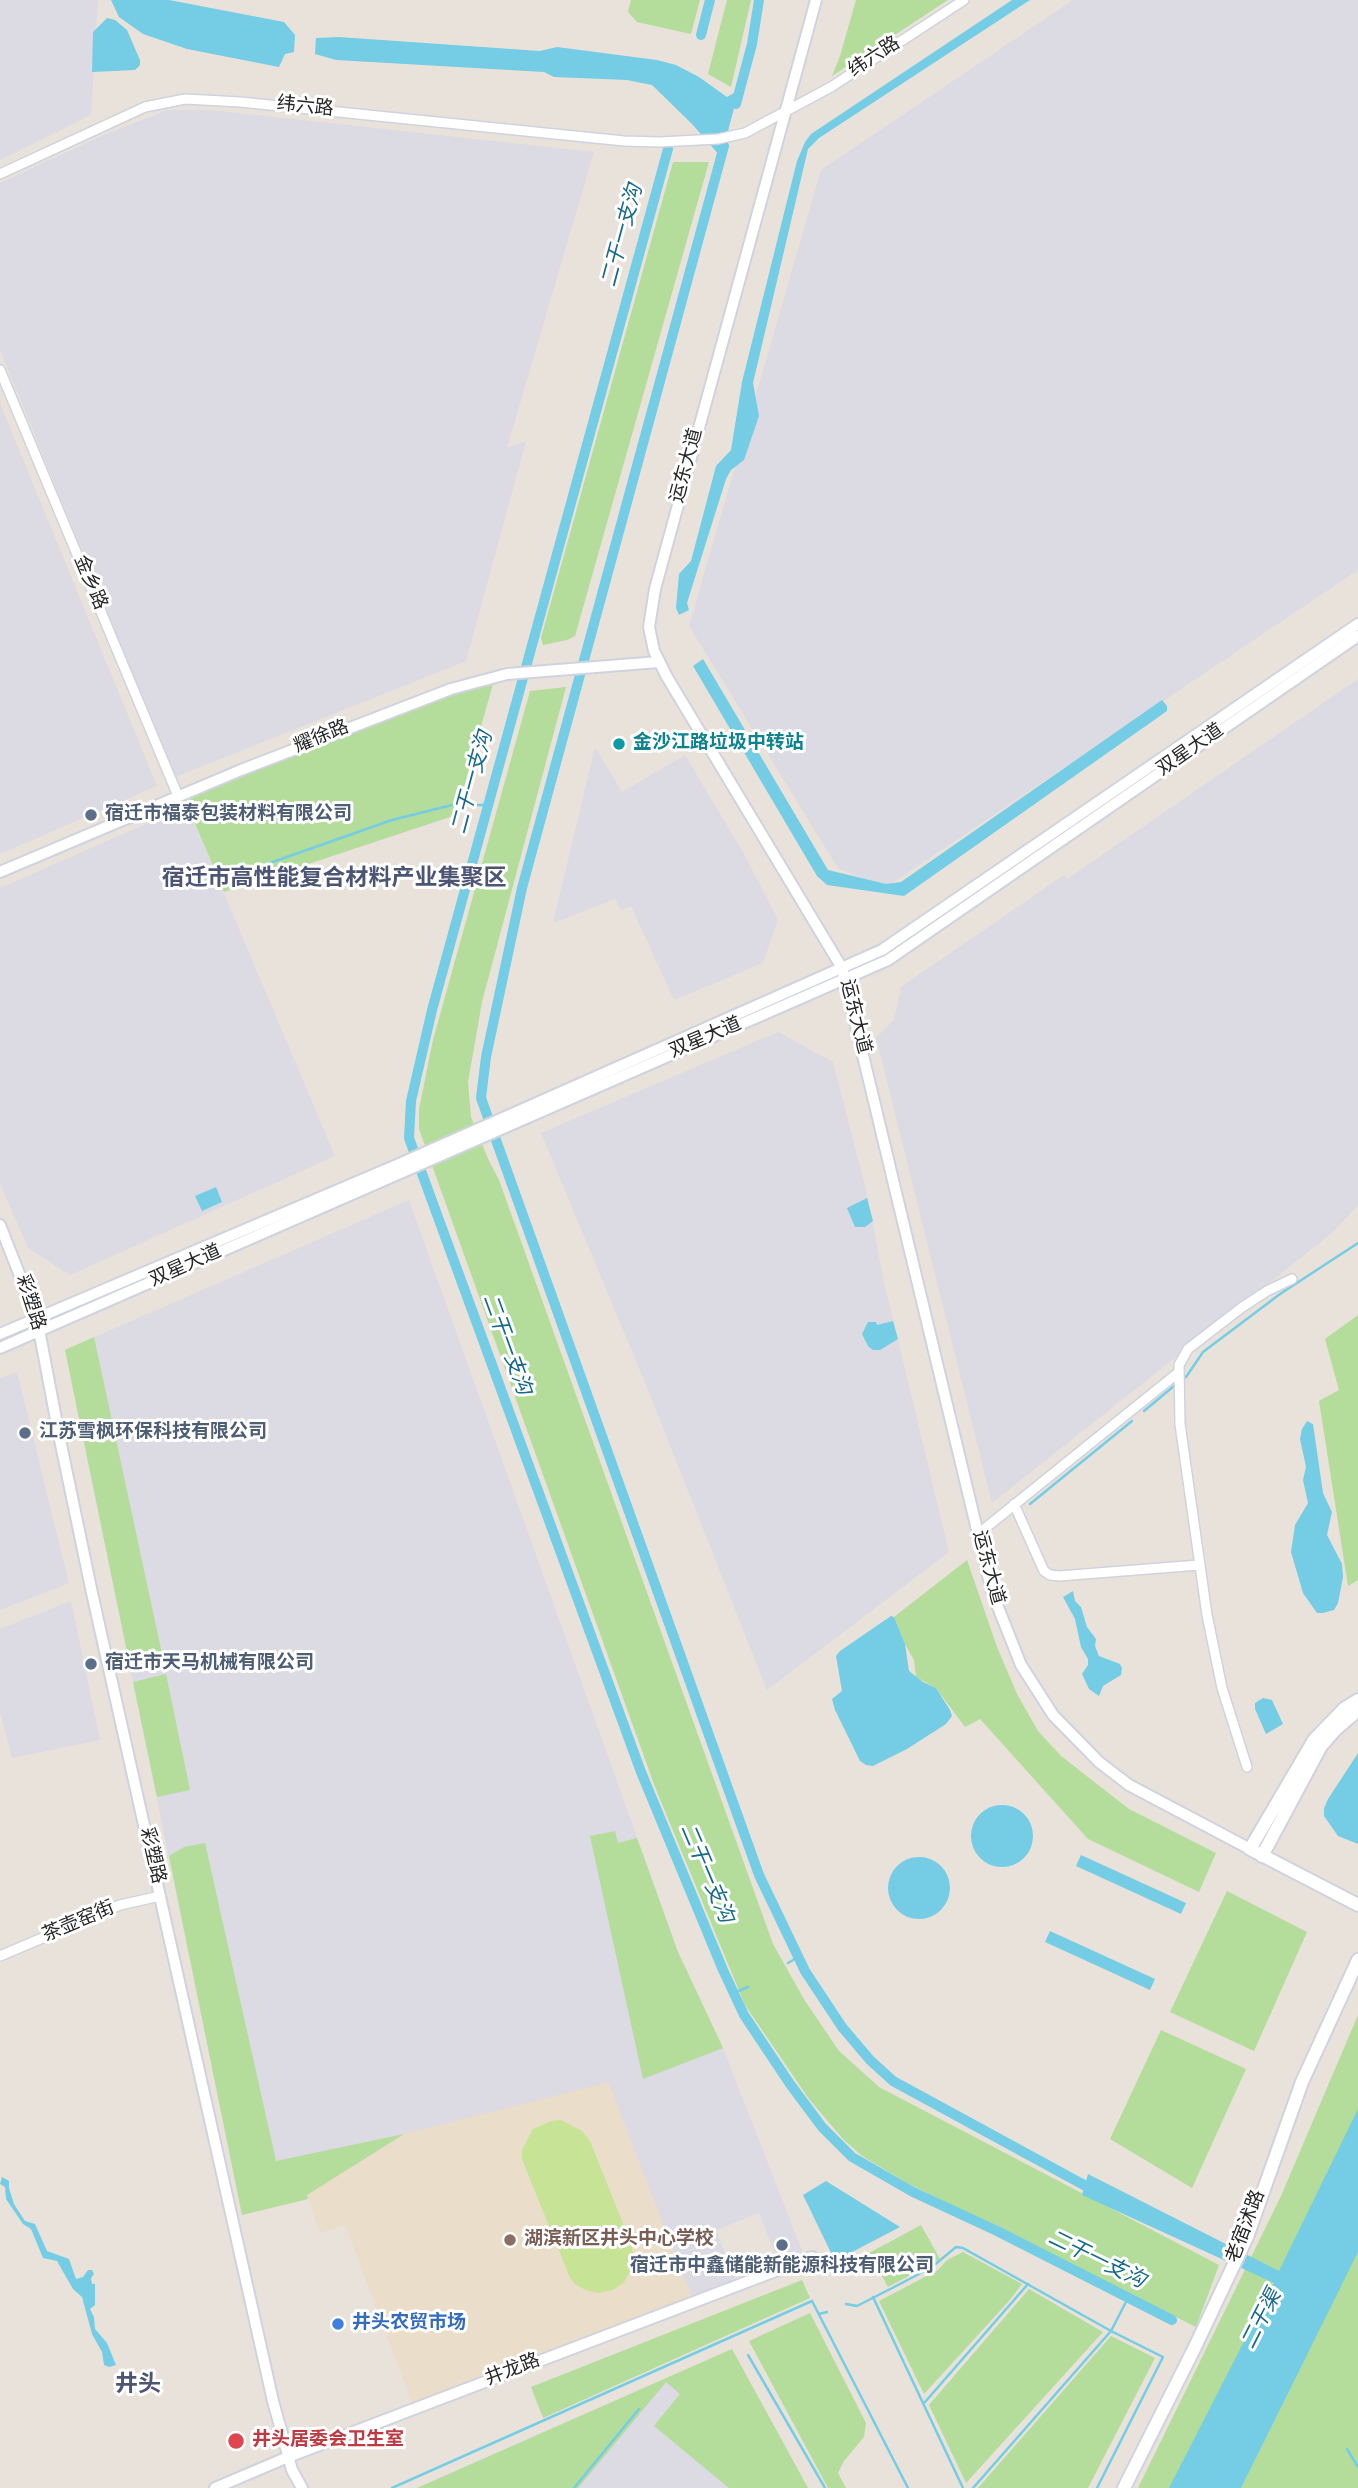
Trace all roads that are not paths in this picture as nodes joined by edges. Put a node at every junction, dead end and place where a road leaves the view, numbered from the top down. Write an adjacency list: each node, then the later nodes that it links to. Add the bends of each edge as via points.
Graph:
1 (817, 0): 3 (street, 运东大道)
2 (964, 0): 3 (street, 纬六路)
3 (785, 112): 4 (street, 纬六路, via 738,135 660,142 185,99 145,107); 8 (street, 运东大道, via 655,589 649,627)
4 (0, 174)
5 (0, 370): 9 (street, 金乡路)
6 (1358, 624): 11 (street, 双星大道, via 882,950)
7 (1358, 636): 12 (street, 双星大道, via 888,960)
8 (659, 662): 9 (street, 耀徐路, via 507,674 428,697); 11 (street, 运东大道)
9 (178, 796): 10 (street, 耀徐路)
10 (0, 872)
11 (842, 968): 12 (street, 运东大道); 13 (street, 双星大道)
12 (845, 980): 13 (street, 双星大道); 23 (street, 运东大道)
13 (519, 1117): 14 (street)
14 (401, 1168): 17 (street, 双星大道); 18 (street, 双星大道)
15 (0, 1225): 17 (street, 彩塑路)
16 (1292, 1279): 21 (street, via 1241,1308 1188,1349)
17 (37, 1319): 18 (street, 彩塑路); 19 (street, 双星大道)
18 (39, 1331): 20 (street, 双星大道); 30 (street, 彩塑路)
19 (0, 1334)
20 (0, 1348)
21 (1179, 1372): 22 (street); 24 (street, via 1180,1424)
22 (1014, 1504): 23 (street); 24 (street, via 1044,1571 1050,1575)
23 (978, 1534): 28 (street, 运东大道, via 1010,1641 1053,1716 1129,1785)
24 (1199, 1565): 27 (street, via 1222,1688)
25 (1358, 1700): 28 (main road, via 1314,1740)
26 (1358, 1710): 29 (main road, via 1321,1746)
27 (1247, 1766)
28 (1250, 1849): 29 (main road, 运东大道)
29 (1262, 1856): 31 (main road, 运东大道)
30 (160, 1896): 32 (street, 茶壶窑街, via 120,1905); 35 (street, 彩塑路)
31 (1358, 1905)
32 (0, 1956)
33 (1358, 1961): 38 (main road, 老宿沭路, via 1302,2082 1247,2237)
34 (812, 2258): 35 (street, 井龙路)
35 (288, 2457): 36 (street, 井龙路); 37 (street, 彩塑路)
36 (215, 2488)
37 (302, 2488)
38 (1124, 2488)

